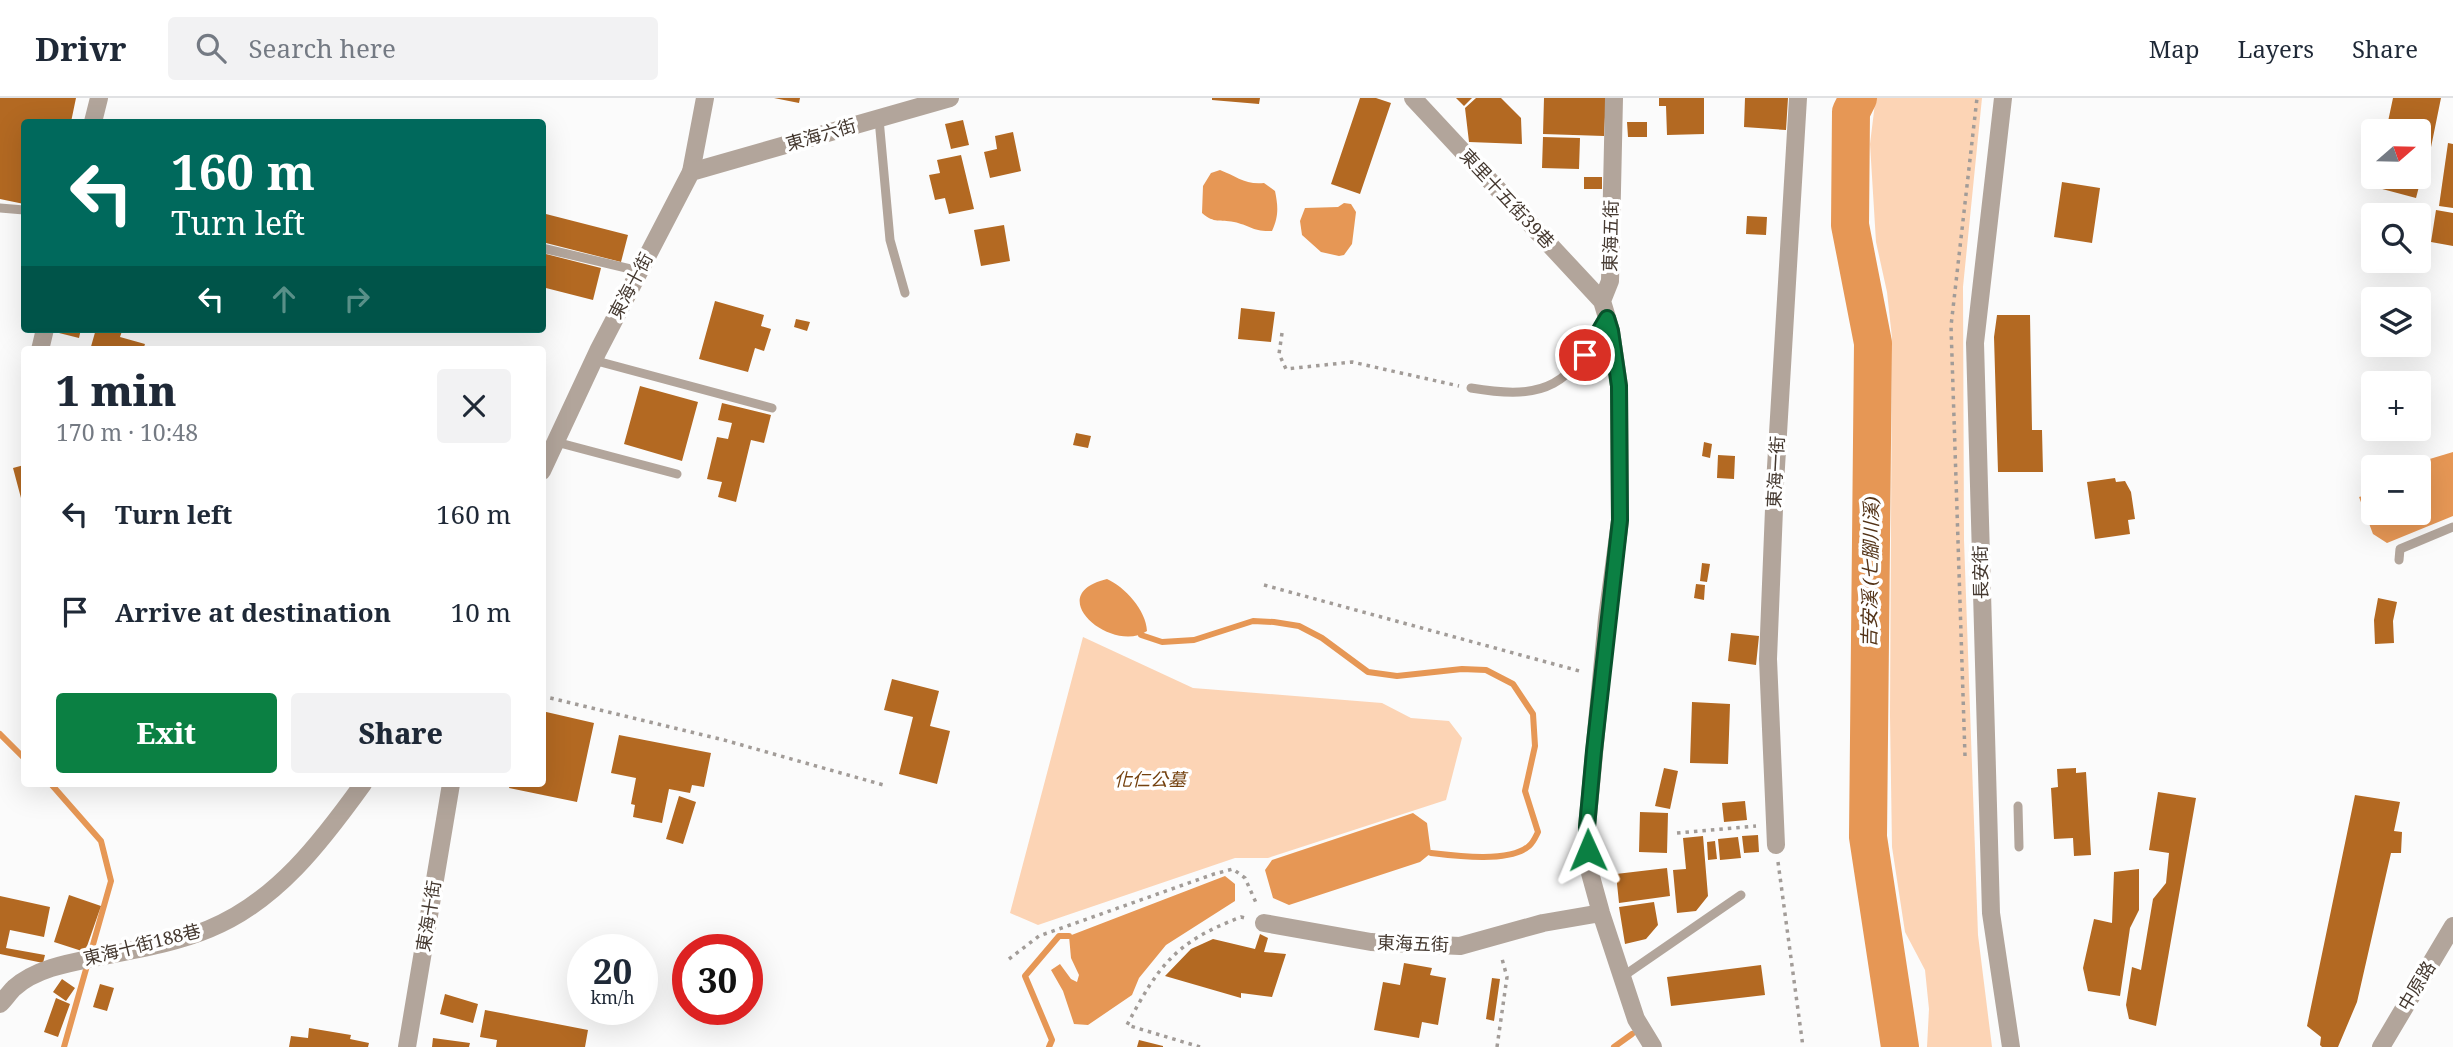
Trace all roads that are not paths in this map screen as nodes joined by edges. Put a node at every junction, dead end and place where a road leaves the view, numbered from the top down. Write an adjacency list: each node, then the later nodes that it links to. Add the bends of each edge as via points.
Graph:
1 (99, 98): 8 (street)
2 (705, 98): 10 (street, 東海十街)
3 (950, 98): 9 (street, 東海六街)
4 (1413, 98): 16 (street, 東里十五街39巷)
5 (1614, 98): 16 (street, 東海五街, via 1610,281)
6 (1798, 98): 29 (street, 東海一街, via 1768,659)
7 (2003, 98): 39 (street, 長安街, via 1975,344 1991,913)
8 (94, 119)
9 (879, 119): 10 (street, 東海六街); 15 (lane, via 890,240)
10 (691, 172): 14 (street, 東海十街)
11 (0, 208): 12 (lane)
12 (21, 210)
13 (546, 249): 14 (lane)
14 (639, 271): 18 (street, 東海十街)
15 (905, 293)
16 (1602, 301): 17 (street)
17 (1607, 318): 19 (lane, via 1576,366 1560,381 1515,393); 32 (street, via 1619,386 1620,520 1587,827 1590,873)
18 (593, 360): 20 (lane); 21 (street, 東海十街)
19 (1471, 388)
20 (772, 408)
21 (556, 442): 22 (street, 東海十街); 23 (lane)
22 (546, 463)
23 (677, 474)
24 (2453, 527): 25 (lane, via 2400,549)
25 (2399, 560)
26 (361, 787): 36 (street, 東海十街188巷, via 289,876 237,915 178,939 41,973 15,986)
27 (450, 787): 37 (street, 東海十街)
28 (2018, 806): 30 (lane)
29 (1776, 845)
30 (2019, 847)
31 (1741, 895): 35 (lane)
32 (1601, 913): 33 (street, 東海五街, via 1542,923 1460,946 1371,942); 35 (street)
33 (1264, 923)
34 (2453, 926): 40 (street, 中原路)
35 (1622, 977): 38 (street, via 1636,1019)
36 (0, 1004)
37 (407, 1047)
38 (1653, 1047)
39 (2011, 1047)
40 (2381, 1047)

